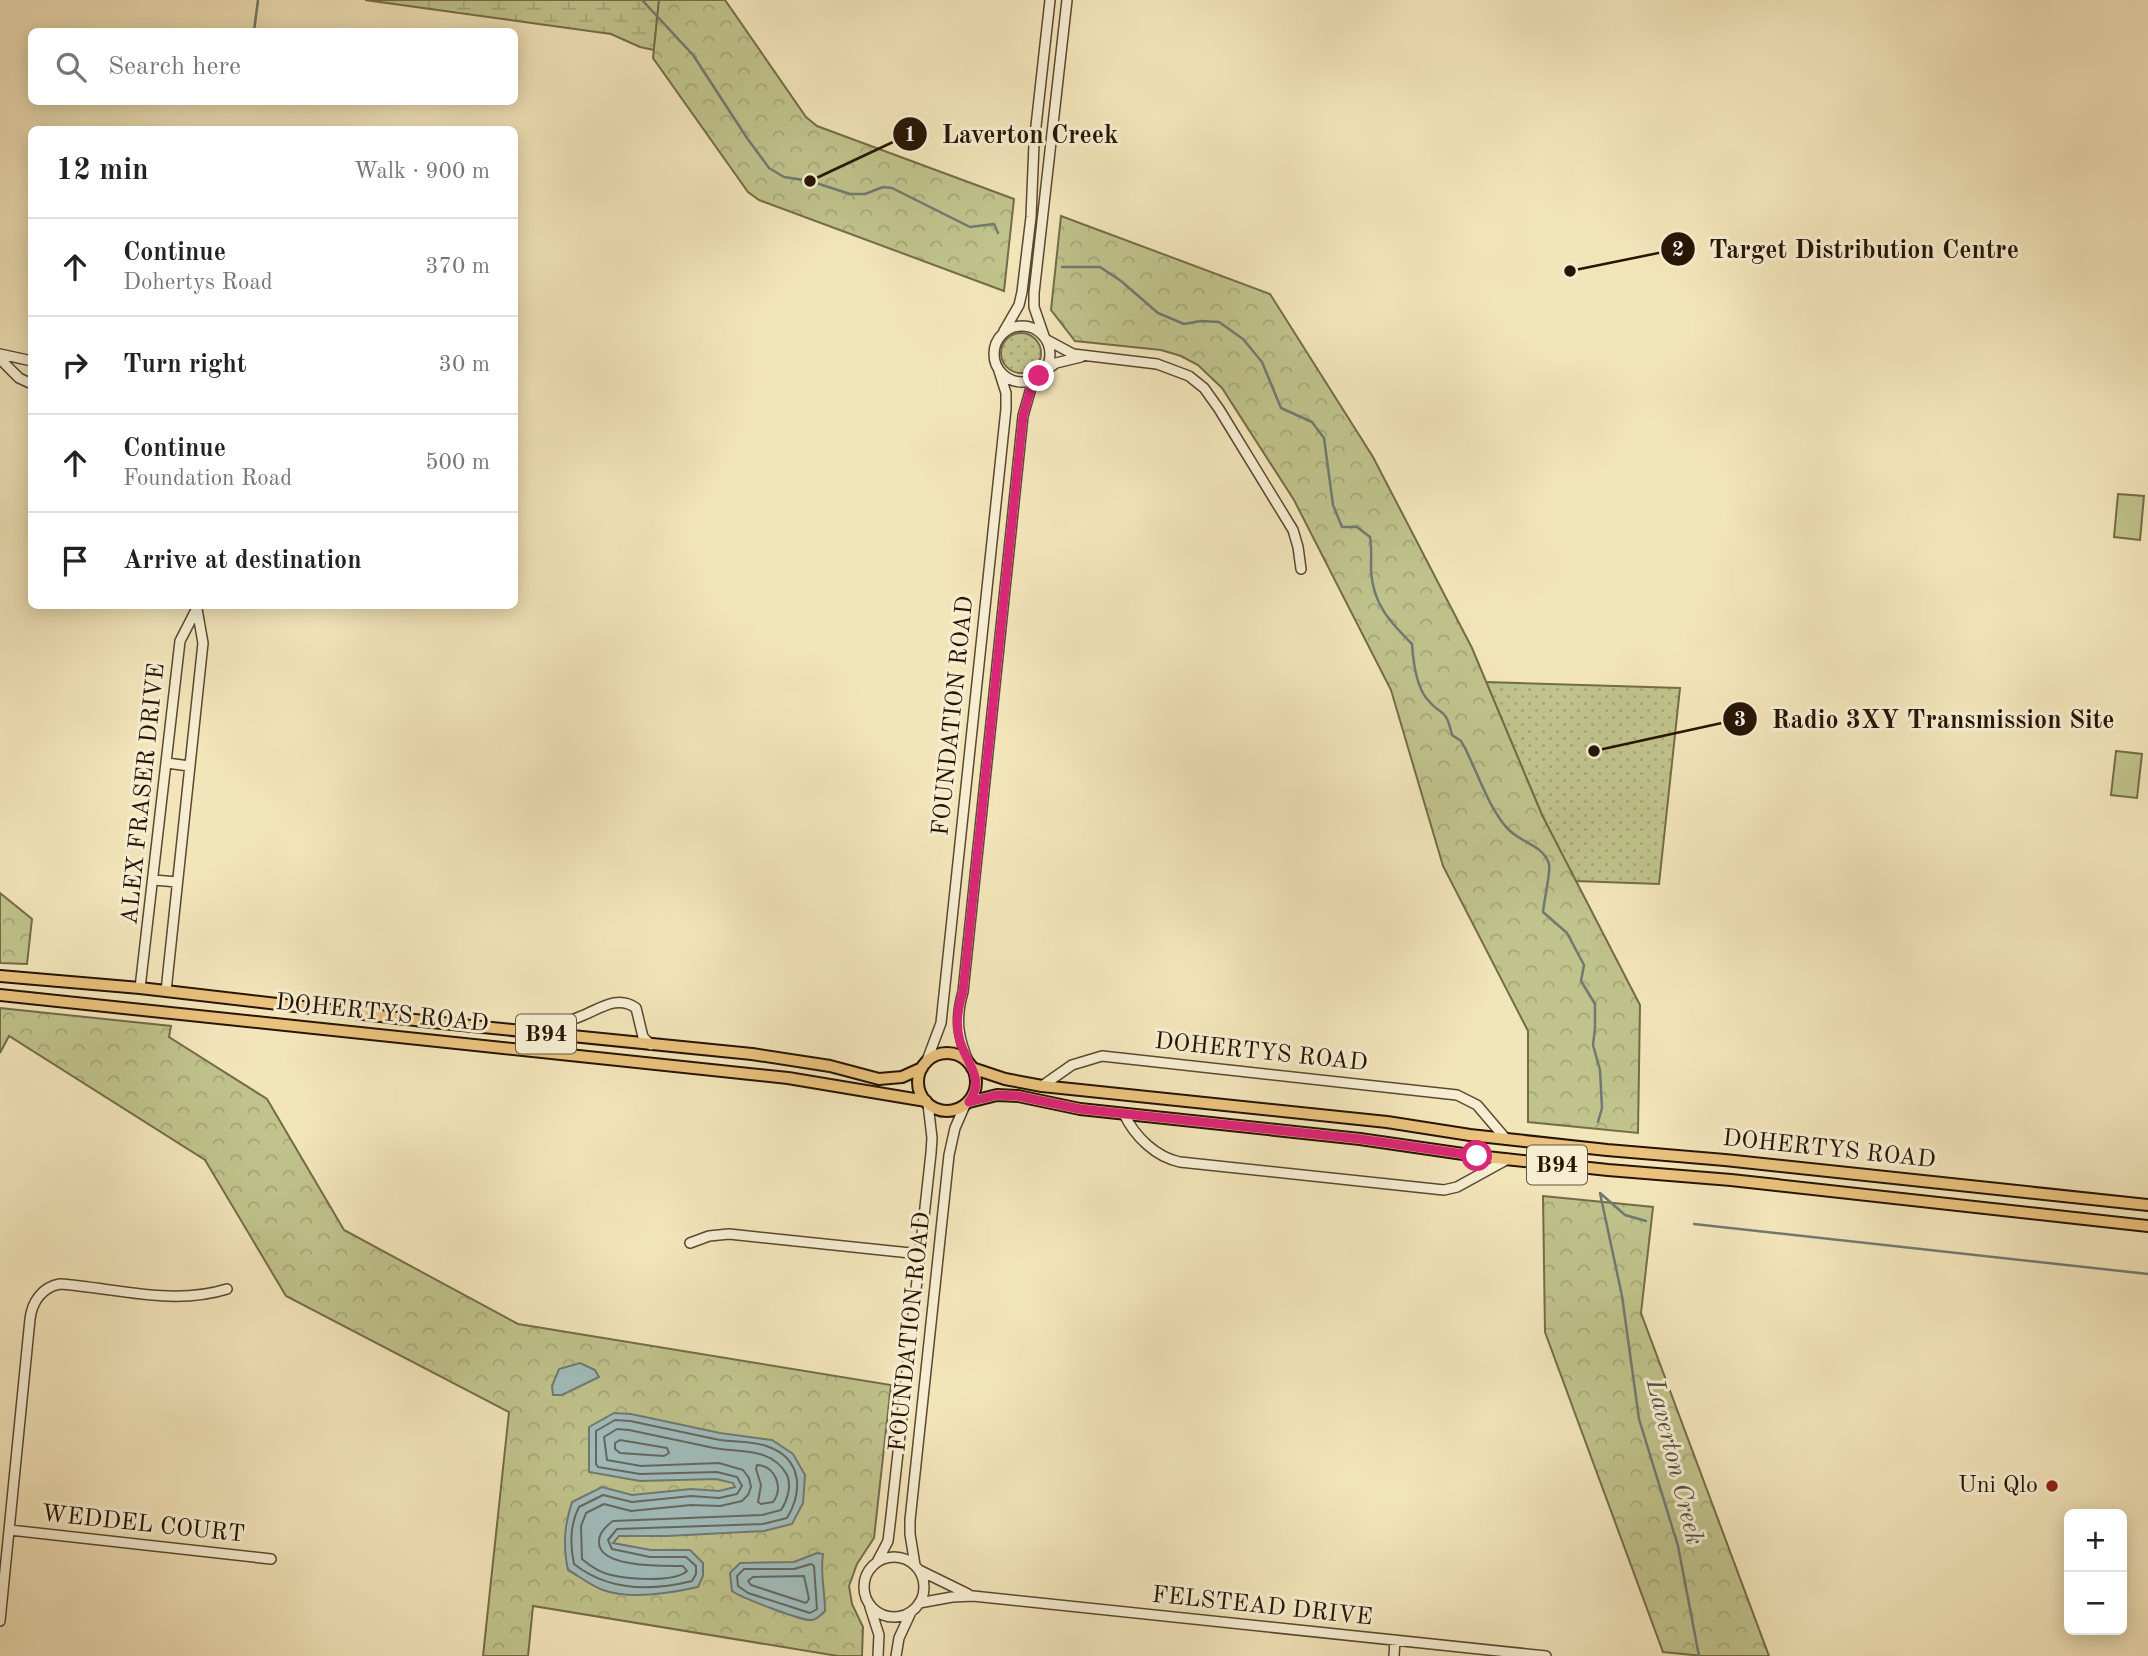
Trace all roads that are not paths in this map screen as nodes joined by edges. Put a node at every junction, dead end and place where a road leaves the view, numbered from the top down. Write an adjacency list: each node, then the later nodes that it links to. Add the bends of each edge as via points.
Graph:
1 (1050, 0): 3 (street, via 1022,292)
2 (1067, 0): 4 (street, via 1034,293)
3 (1004, 331): 4 (street, via 1020,325); 9 (street, via 994,346)
4 (1045, 338): 6 (street); 10 (street, via 1050,358)
5 (0, 354): 8 (street)
6 (1086, 356): 10 (street, via 1056,363); 12 (street, via 1157,364 1189,376 1204,388 1293,530)
7 (0, 359): 11 (street)
8 (28, 360)
9 (999, 371): 10 (street, via 1023,382); 28 (street, FOUNDATION ROAD, via 1006,393 1005,416 941,1023)
10 (1041, 375): 29 (street, FOUNDATION ROAD, via 1031,388 1023,416 959,1004 957,1028)
11 (28, 382)
12 (1301, 569)
13 (196, 609): 15 (street, ALEX FRASER DRIVE, via 180,641)
14 (197, 609): 16 (street, ALEX FRASER DRIVE, via 203,643)
15 (167, 763): 16 (street); 17 (street, ALEX FRASER DRIVE)
16 (189, 766): 18 (street, ALEX FRASER DRIVE)
17 (154, 880): 18 (street); 20 (street, ALEX FRASER DRIVE)
18 (177, 882): 21 (street, ALEX FRASER DRIVE)
19 (0, 976): 20 (main road, DOHERTYS ROAD / B94)
20 (140, 988): 21 (main road, DOHERTYS ROAD / B94); 23 (main road)
21 (166, 991): 23 (main road); 24 (main road, DOHERTYS ROAD / B94)
22 (0, 995): 23 (main road, DOHERTYS ROAD / B94)
23 (151, 1011): 26 (main road, DOHERTYS ROAD / B94)
24 (432, 1022): 25 (main road, DOHERTYS ROAD / B94); 26 (main road)
25 (530, 1032): 27 (main road, DOHERTYS ROAD / B94); 27 (street, DOHERTYS ROAD, via 586,1015 604,1004 625,1004 636,1008 643,1037)
26 (430, 1041): 31 (main road, DOHERTYS ROAD / B94, via 800,1080)
27 (651, 1045): 28 (main road, DOHERTYS ROAD / B94, via 791,1059 879,1079 902,1077)
28 (924, 1065): 29 (main road, B94, via 947,1053); 31 (main road, via 918,1085)
29 (971, 1065): 30 (main road, DOHERTYS ROAD / B94, via 1005,1079); 32 (main road, via 976,1085)
30 (1042, 1086): 34 (main road, DOHERTYS ROAD / B94); 34 (street, DOHERTYS ROAD, via 1072,1065 1102,1056 1457,1095 1477,1105)
31 (927, 1103): 32 (main road, B94, via 943,1111); 39 (street, FOUNDATION ROAD, via 932,1138)
32 (967, 1103): 33 (main road, DOHERTYS ROAD / B94, via 1006,1095); 42 (street, FOUNDATION ROAD, via 949,1155)
33 (1124, 1114): 35 (main road, DOHERTYS ROAD / B94); 35 (street, via 1140,1138 1162,1156 1180,1162 1444,1190)
34 (1506, 1139): 36 (main road, DOHERTYS ROAD / B94)
35 (1508, 1159): 37 (main road, DOHERTYS ROAD / B94)
36 (2148, 1205)
37 (2148, 1226)
38 (690, 1243): 39 (street, via 729,1234)
39 (920, 1254): 41 (street, FOUNDATION ROAD)
40 (227, 1289): 43 (street, via 192,1297 60,1284 45,1290 31,1312)
41 (900, 1440): 42 (street); 45 (street, FOUNDATION ROAD, via 888,1541)
42 (919, 1442): 46 (street, FOUNDATION ROAD, via 910,1520)
43 (10, 1530): 44 (street, WEDDEL COURT); 51 (street)
44 (271, 1559)
45 (877, 1562): 46 (street, via 897,1557); 49 (street, via 864,1586)
46 (917, 1568): 47 (street, FELSTEAD DRIVE); 48 (street, via 924,1587)
47 (973, 1596): 48 (street, FELSTEAD DRIVE); 52 (street, FELSTEAD DRIVE)
48 (919, 1603): 50 (street)
49 (869, 1604): 50 (street, via 893,1617); 53 (street, via 878,1635)
50 (911, 1612): 54 (street)
51 (0, 1621)
52 (1395, 1640): 55 (street); 56 (street, FELSTEAD DRIVE)
53 (878, 1656)
54 (895, 1656)
55 (1394, 1656)
56 (1546, 1656)

